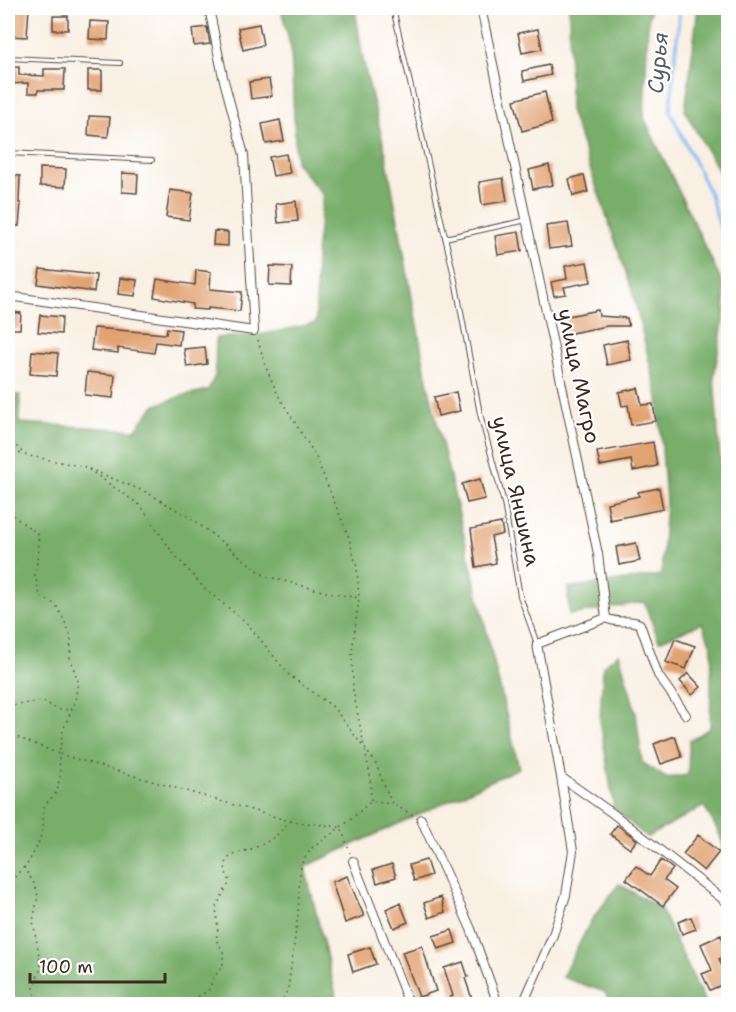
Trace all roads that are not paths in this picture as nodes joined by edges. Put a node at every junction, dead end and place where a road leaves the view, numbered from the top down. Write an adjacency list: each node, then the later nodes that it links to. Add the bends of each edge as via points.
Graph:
1 (209, 8): 10 (street, via 244,154 254,331)
2 (393, 8): 9 (lane, улица Яншина)
3 (481, 8): 8 (street, улица Магро)
4 (8, 58): 5 (lane)
5 (120, 63)
6 (8, 153): 7 (lane)
7 (152, 160)
8 (526, 220): 9 (lane); 11 (street, улица Магро, via 598,554)
9 (445, 238): 12 (lane, улица Яншина, via 480,414 504,503 520,596)
10 (8, 296)
11 (606, 618): 12 (street); 13 (street, via 614,623 640,624 658,675)
12 (537, 644): 14 (street, улица Яншина)
13 (686, 715)
14 (561, 777): 17 (street); 20 (street, улица Яншина, via 573,851 566,895)
15 (420, 819): 19 (street, via 471,929)
16 (353, 861): 18 (street)
17 (729, 903)
18 (409, 1005)
19 (498, 1005)
20 (523, 1005)

